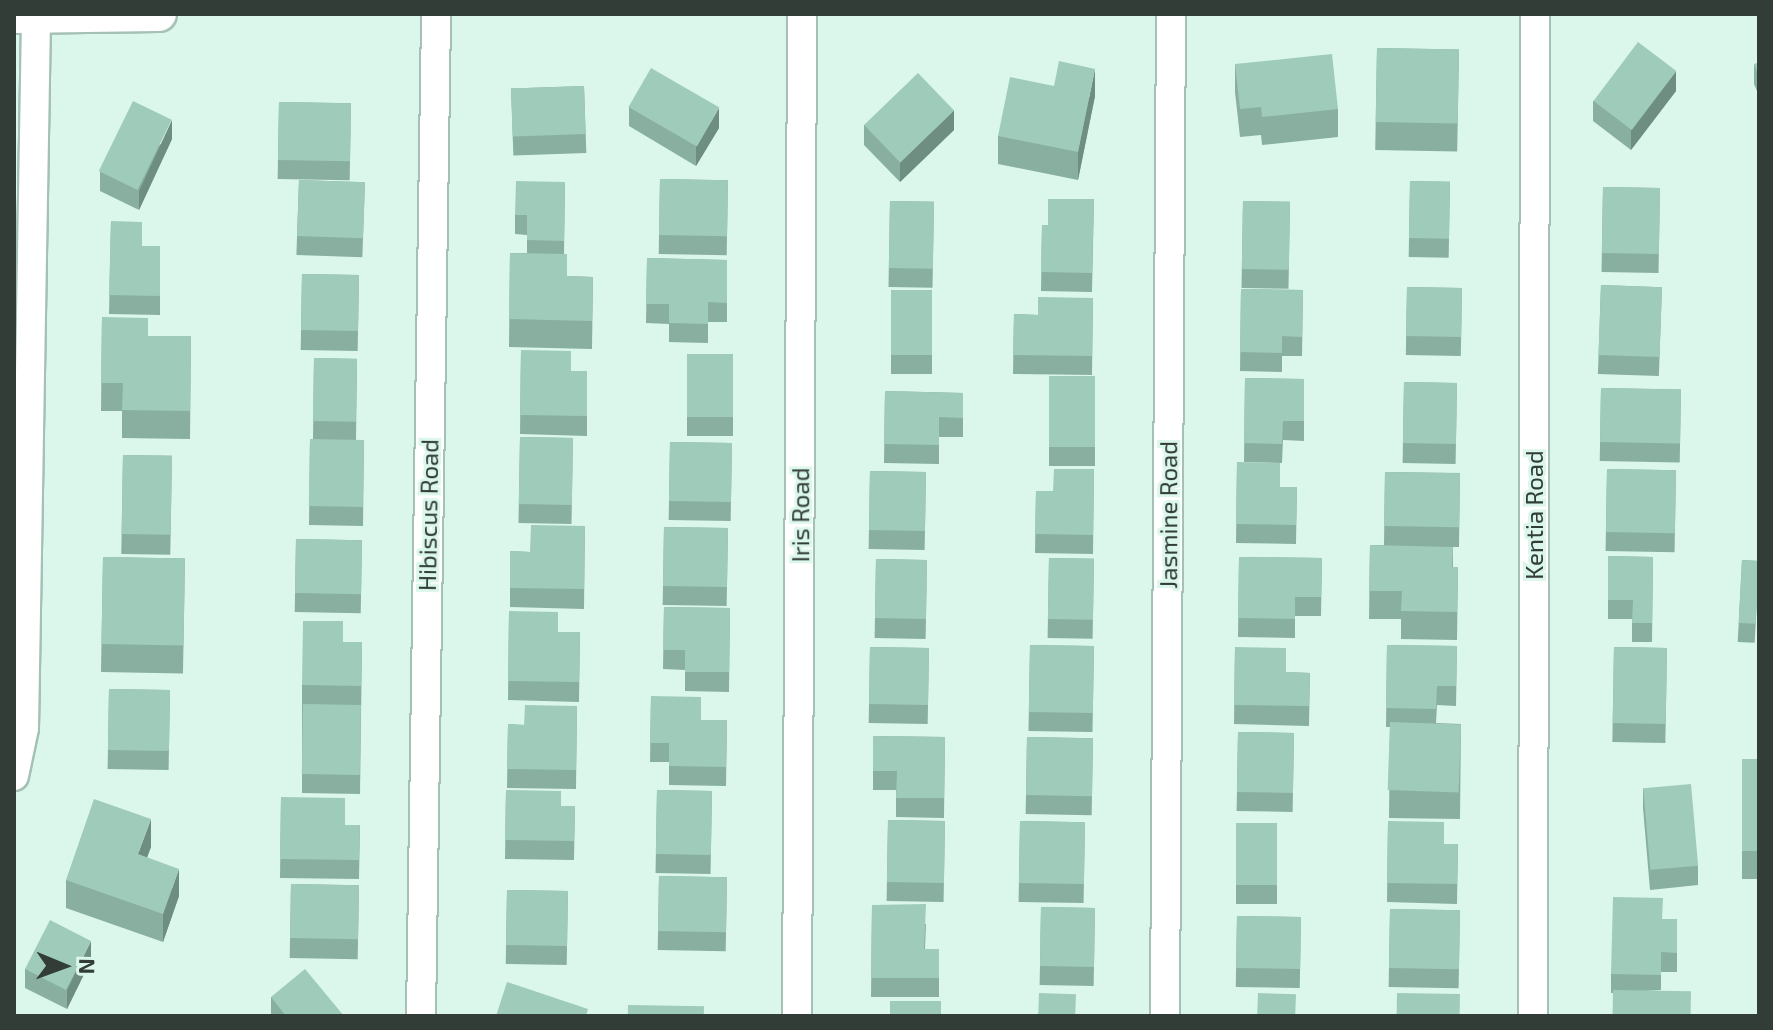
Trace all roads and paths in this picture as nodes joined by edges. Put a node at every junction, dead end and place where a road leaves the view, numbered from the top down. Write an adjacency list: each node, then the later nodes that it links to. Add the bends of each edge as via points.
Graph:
1 (159, 14): 6 (street)
2 (436, 14): 9 (street, Hibiscus Road)
3 (802, 14): 10 (street, Iris Road)
4 (1171, 14): 11 (street, Jasmine Road)
5 (1535, 14): 12 (street, Kentia Road)
6 (29, 16): 7 (street)
7 (20, 420): 8 (street, via 24,728)
8 (14, 776)
9 (421, 1016)
10 (797, 1016)
11 (1165, 1016)
12 (1533, 1016)

